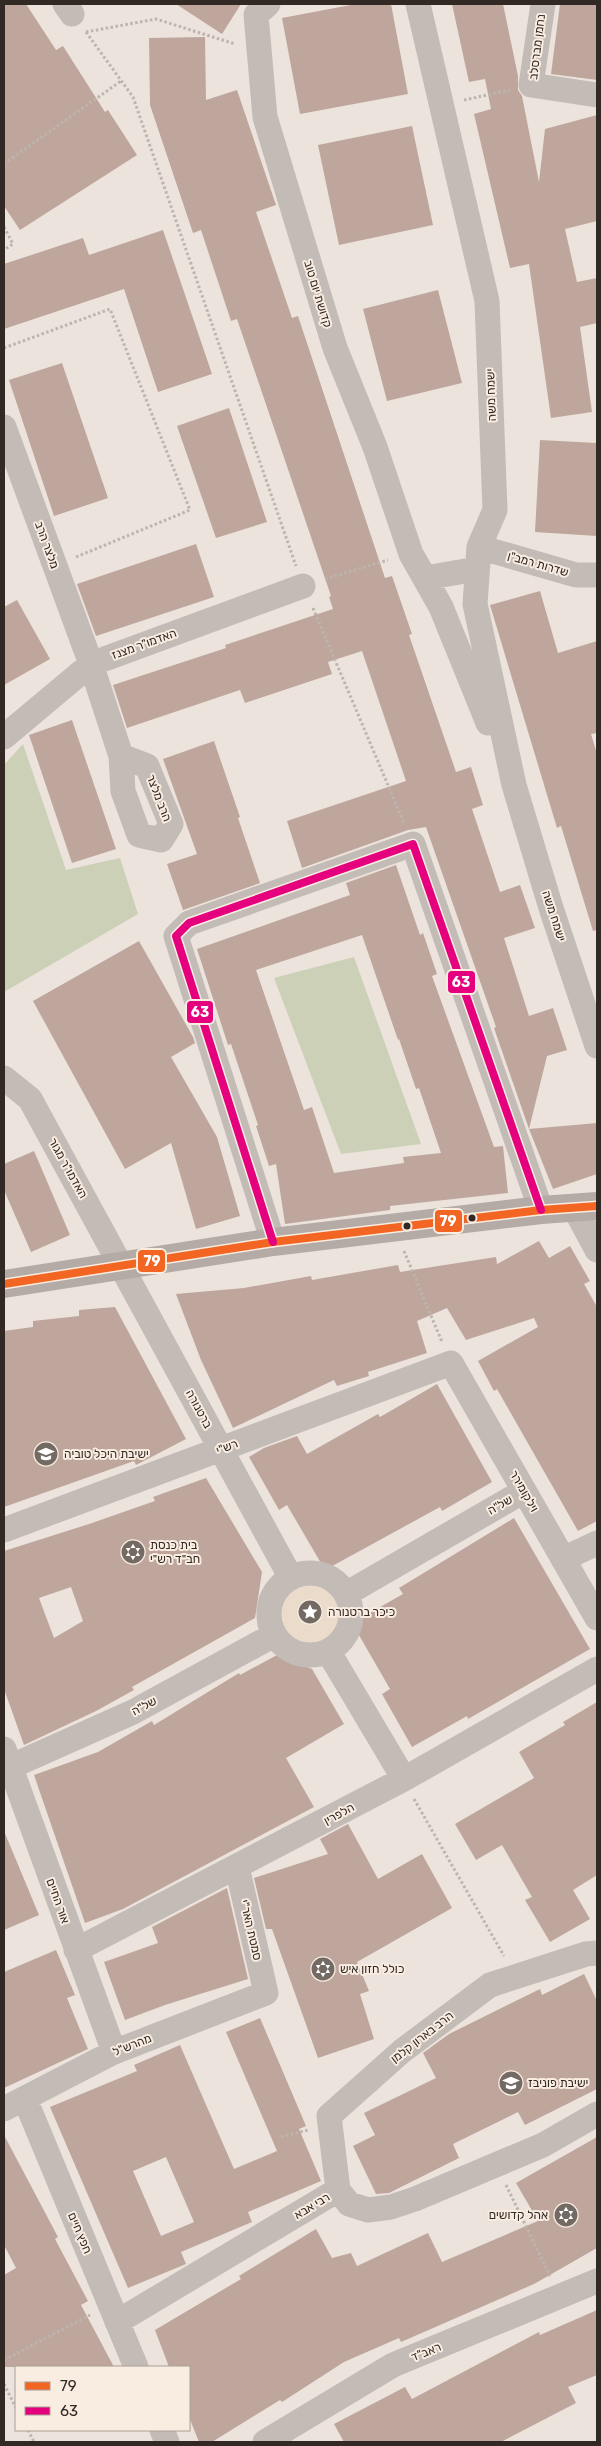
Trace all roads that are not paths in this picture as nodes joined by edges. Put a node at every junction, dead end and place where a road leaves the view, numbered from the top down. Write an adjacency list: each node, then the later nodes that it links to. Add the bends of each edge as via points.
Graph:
1 (268, 4): 8 (street, קדושת יום טוב, via 256,15 265,117 335,348 375,447 411,554)
2 (418, 4): 6 (street, ישמח משה, via 487,301 495,510)
3 (543, 4): 4 (street, נחמן מברסלב, via 531,85)
4 (597, 95)
5 (4, 427): 10 (street, מלצר הרב)
6 (478, 558): 7 (street, שדרות רמב"ן, via 576,575); 8 (street); 13 (street, ישמח משה, via 475,604)
7 (597, 575)
8 (425, 578): 13 (street, ישמח משה, via 441,606)
9 (303, 586): 10 (street, האדמו"ר מצנז)
10 (91, 664): 11 (street, האדמו"ר מצנז); 12 (street)
11 (4, 737)
12 (122, 756)
13 (514, 786): 14 (street, ישמח משה)
14 (597, 1046)
15 (4, 1078): 20 (street, האדמו"ר מגור, via 30,1099)
16 (586, 1207): 17 (street); 19 (street)
17 (541, 1210): 18 (street); 18 (street, via 413,844 189,923 176,936)
18 (273, 1242): 20 (street)
19 (597, 1250)
20 (122, 1266): 21 (street); 23 (street, ברטנורה)
21 (4, 1284)
22 (451, 1363): 23 (street, רש"י); 24 (street, וילקומירר)
23 (221, 1449): 25 (street, רש"י); 28 (street, ברטנורה)
24 (524, 1491): 27 (street, וילקומירר); 29 (street, של"ה)
25 (4, 1530)
26 (597, 1543): 27 (street)
27 (563, 1559): 30 (street, וילקומירר)
28 (290, 1578): 29 (street, via 302,1574 327,1577); 31 (street, via 273,1597 269,1616)
29 (346, 1594): 32 (street, via 351,1620 339,1644)
30 (597, 1618)
31 (274, 1635): 32 (street, via 282,1645 298,1654); 34 (street, של"ה, via 133,1712)
32 (328, 1652): 35 (street)
33 (597, 1669): 35 (street, הלפרין)
34 (7, 1758): 37 (street, אור החיים)
35 (409, 1789): 36 (street, הלפרין)
36 (237, 1867): 37 (street, הלפרין); 39 (street, סמטת האר"י)
37 (76, 1950): 40 (street, אור החיים)
38 (597, 1953): 43 (street, הרב בארון קלמן, via 490,1985 402,2051 329,2116)
39 (266, 1993): 40 (street, מהרש"ל)
40 (114, 2052): 41 (street, מהרש"ל)
41 (14, 2104): 45 (street, חפץ חיים)
42 (597, 2114): 43 (street, רבי אבא, via 543,2145 391,2207 368,2210 349,2204)
43 (338, 2190): 45 (street, רבי אבא)
44 (597, 2282): 47 (street, ראב"ד, via 392,2365)
45 (114, 2313): 46 (street, חפץ חיים)
46 (136, 2366)
47 (265, 2442)

